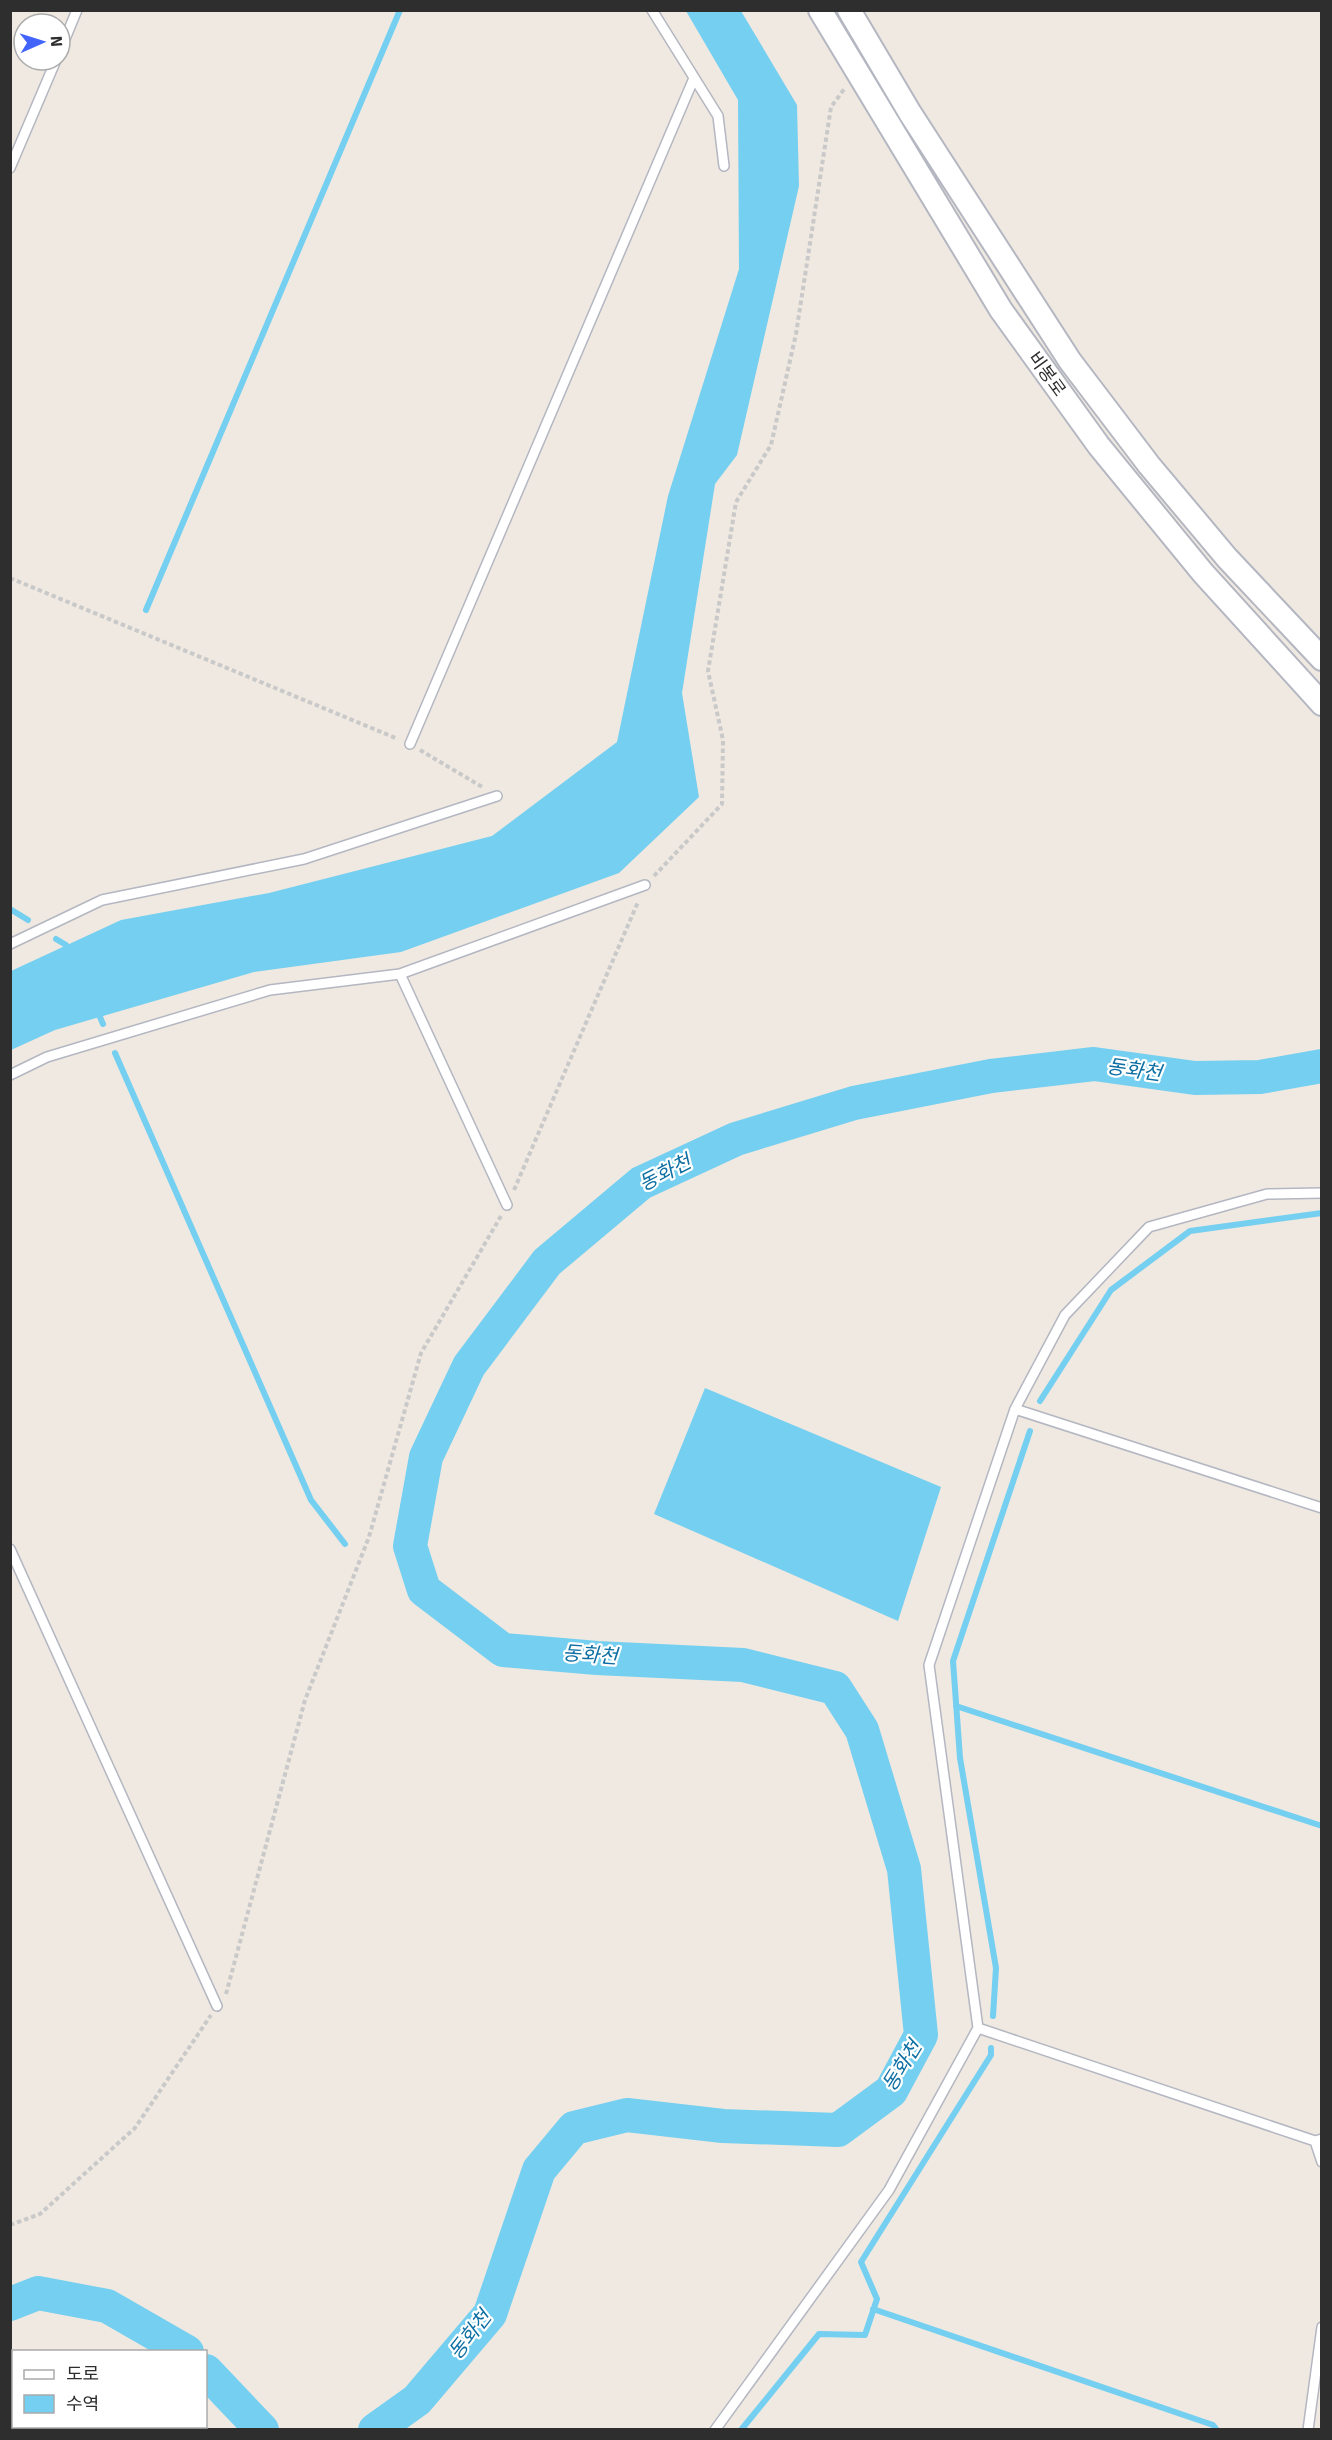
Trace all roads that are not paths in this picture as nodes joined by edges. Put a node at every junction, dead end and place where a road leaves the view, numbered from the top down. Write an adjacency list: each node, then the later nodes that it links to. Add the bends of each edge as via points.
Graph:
1 (652, 10): 5 (lane)
2 (820, 10): 9 (street, 비봉로, via 1001,310 1099,446 1203,573)
3 (849, 10): 8 (street, 비봉로, via 910,113 1070,361 1198,524)
4 (51, 72): 7 (lane)
5 (694, 78): 6 (lane, via 718,116); 10 (lane)
6 (724, 166)
7 (10, 168)
8 (1319, 656)
9 (1322, 704)
10 (410, 744)
11 (497, 796): 13 (lane, via 304,859 102,900)
12 (645, 885): 14 (lane)
13 (10, 944)
14 (400, 974): 15 (lane, via 270,990 47,1057); 17 (lane)
15 (10, 1075)
16 (1322, 1193): 18 (lane, via 1267,1194 1149,1227 1065,1315)
17 (507, 1205)
18 (1015, 1409): 19 (lane); 22 (lane, via 929,1665)
19 (1322, 1508)
20 (10, 1549): 21 (lane)
21 (217, 2006)
22 (978, 2028): 23 (lane); 26 (lane, via 889,2190)
23 (1318, 2140): 24 (lane)
24 (1322, 2162)
25 (1322, 2327): 27 (lane)
26 (715, 2430)
27 (1308, 2430)

